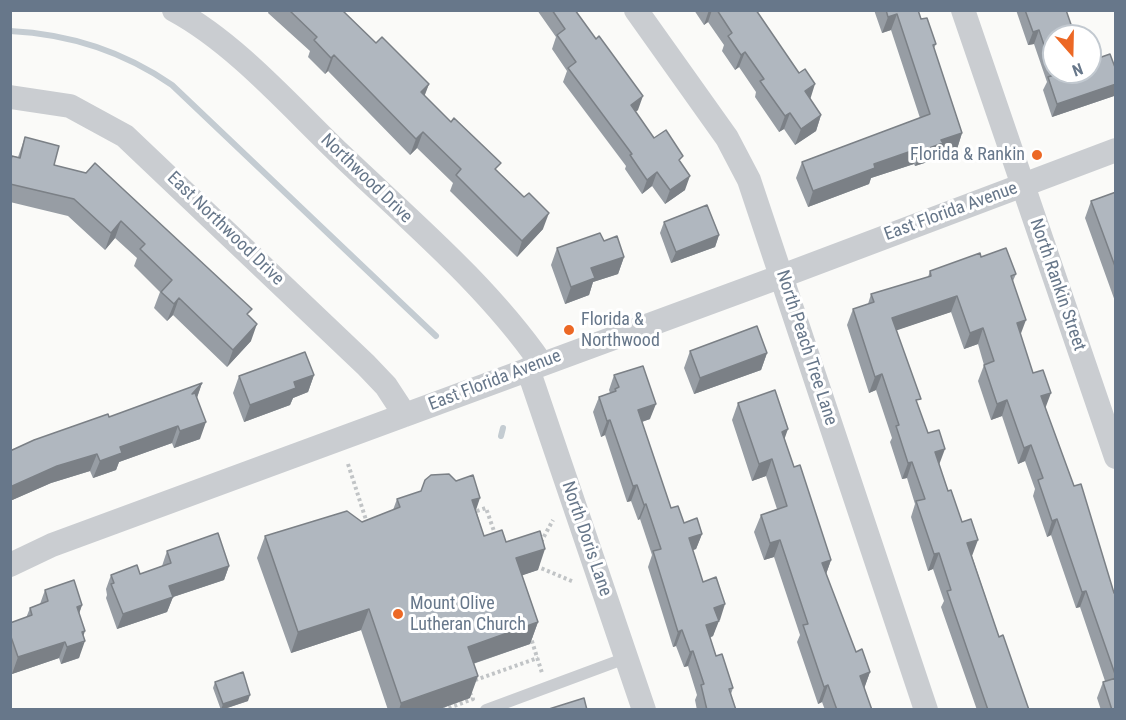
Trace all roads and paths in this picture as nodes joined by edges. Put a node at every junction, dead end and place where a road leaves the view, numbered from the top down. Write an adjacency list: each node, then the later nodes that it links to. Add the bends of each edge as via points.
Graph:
1 (174, 10): 8 (street, Northwood Drive, via 240,59 481,289 518,329)
2 (636, 10): 7 (street, North Peach Tree Lane, via 738,155)
3 (963, 10): 6 (street, North Rankin Street)
4 (10, 97): 9 (street, East Northwood Drive, via 70,106 125,136 366,365)
5 (1116, 150): 6 (street, East Florida Avenue)
6 (1023, 185): 7 (street, East Florida Avenue); 10 (street, North Rankin Street)
7 (782, 276): 8 (street, East Florida Avenue); 29 (street, North Peach Tree Lane)
8 (534, 366): 9 (street, East Florida Avenue); 22 (street, North Doris Lane)
9 (405, 415): 18 (street, East Florida Avenue, via 52,545)
10 (1116, 457)
11 (348, 464): 14 (path)
12 (471, 513): 15 (path, via 486,508)
13 (553, 520): 16 (path)
14 (369, 526)
15 (497, 541)
16 (535, 549)
17 (529, 564): 19 (path)
18 (10, 565)
19 (574, 582)
20 (526, 626): 21 (path)
21 (538, 658): 23 (path); 24 (path)
22 (626, 658): 27 (lane); 28 (street, North Doris Lane)
23 (542, 674)
24 (467, 682)
25 (470, 691): 26 (path, via 473,699)
26 (443, 710)
27 (486, 710)
28 (644, 710)
29 (926, 710)

